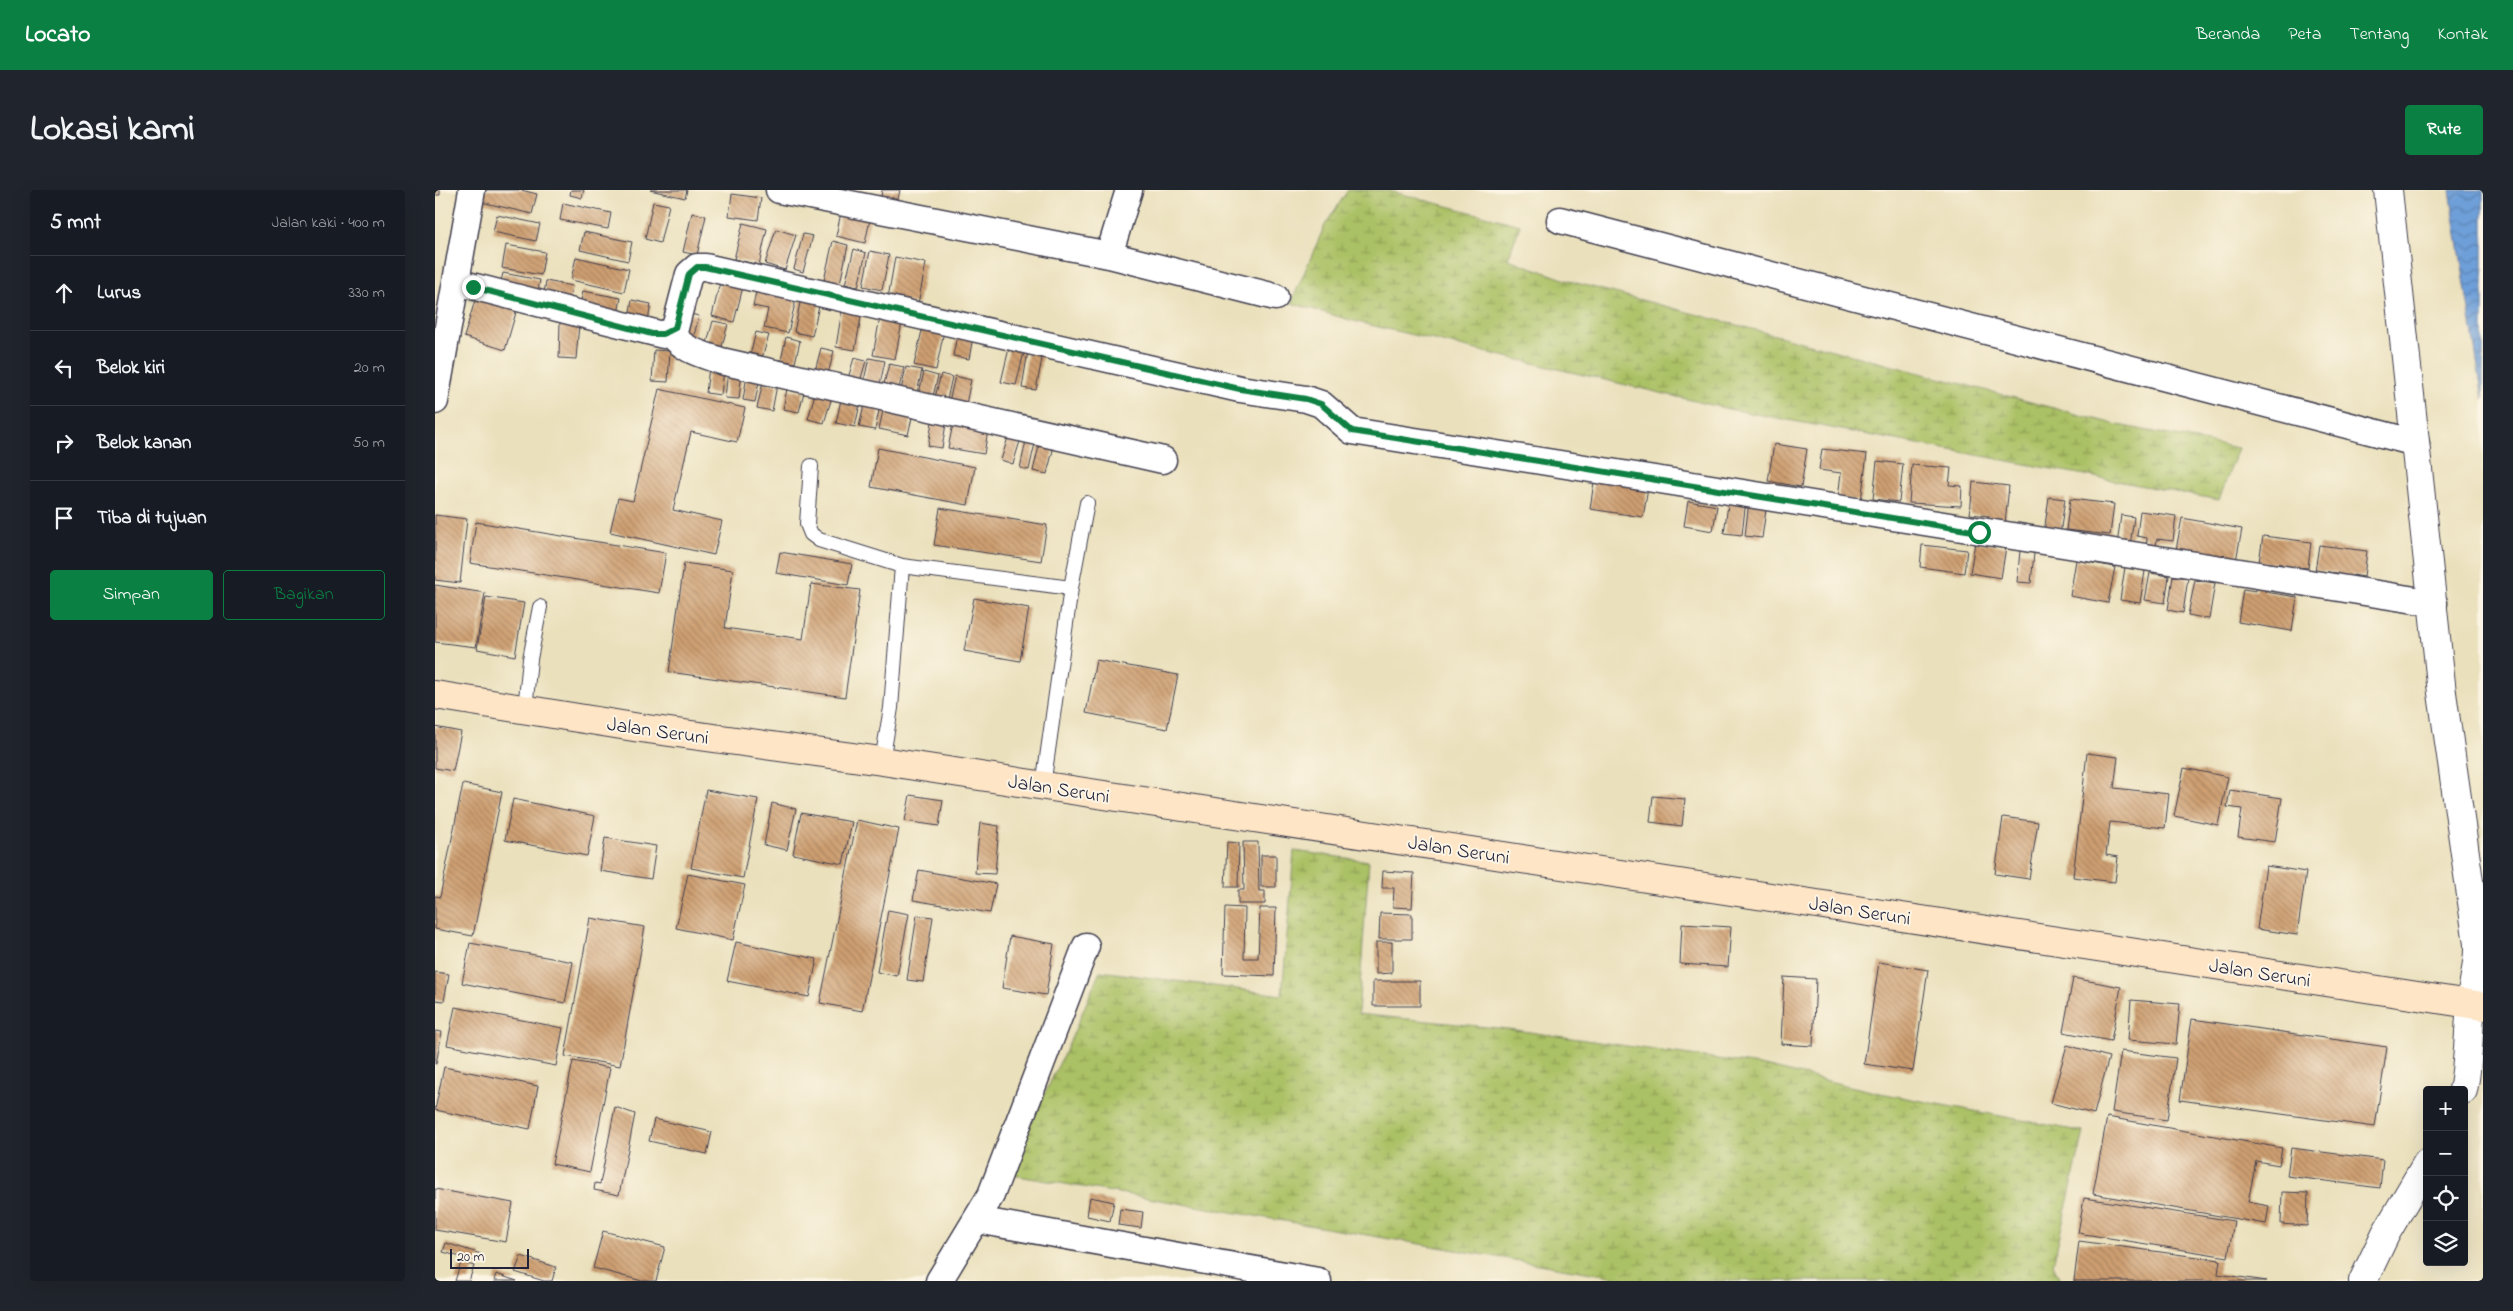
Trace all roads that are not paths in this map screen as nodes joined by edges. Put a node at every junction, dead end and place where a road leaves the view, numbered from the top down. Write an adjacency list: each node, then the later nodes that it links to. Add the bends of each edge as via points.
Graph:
1 (472, 190): 7 (street)
2 (779, 190): 6 (street)
3 (1129, 190): 6 (street)
4 (2388, 190): 12 (street)
5 (1560, 220): 12 (street)
6 (1109, 255): 8 (street)
7 (456, 282): 9 (street); 10 (street, via 652,334)
8 (1275, 297)
9 (442, 326): 11 (street)
10 (669, 332): 13 (street, via 689,351 721,360); 18 (street, via 675,328 689,274 697,267 705,267 1230,386 1306,399 1321,404 1352,431)
11 (435, 401)
12 (2416, 443): 18 (street)
13 (1163, 460)
14 (811, 466): 16 (lane, via 807,524 811,534 819,540)
15 (1087, 502): 17 (lane)
16 (902, 566): 17 (lane); 22 (lane, via 889,723)
17 (1071, 588): 23 (lane, via 1046,753)
18 (2434, 603): 25 (street, via 2443,693 2478,944)
19 (541, 607): 21 (lane)
20 (435, 695): 21 (main road, Jalan Seruni)
21 (525, 710): 22 (main road, Jalan Seruni)
22 (882, 761): 23 (main road, Jalan Seruni)
23 (1056, 788): 25 (main road, Jalan Seruni)
24 (1086, 946): 28 (street, via 991,1195)
25 (2477, 1005): 26 (street)
26 (2464, 1086)
27 (2423, 1170): 31 (street, via 2386,1233)
28 (977, 1220): 29 (street); 30 (street)
29 (939, 1281)
30 (1318, 1281)
31 (2363, 1281)

